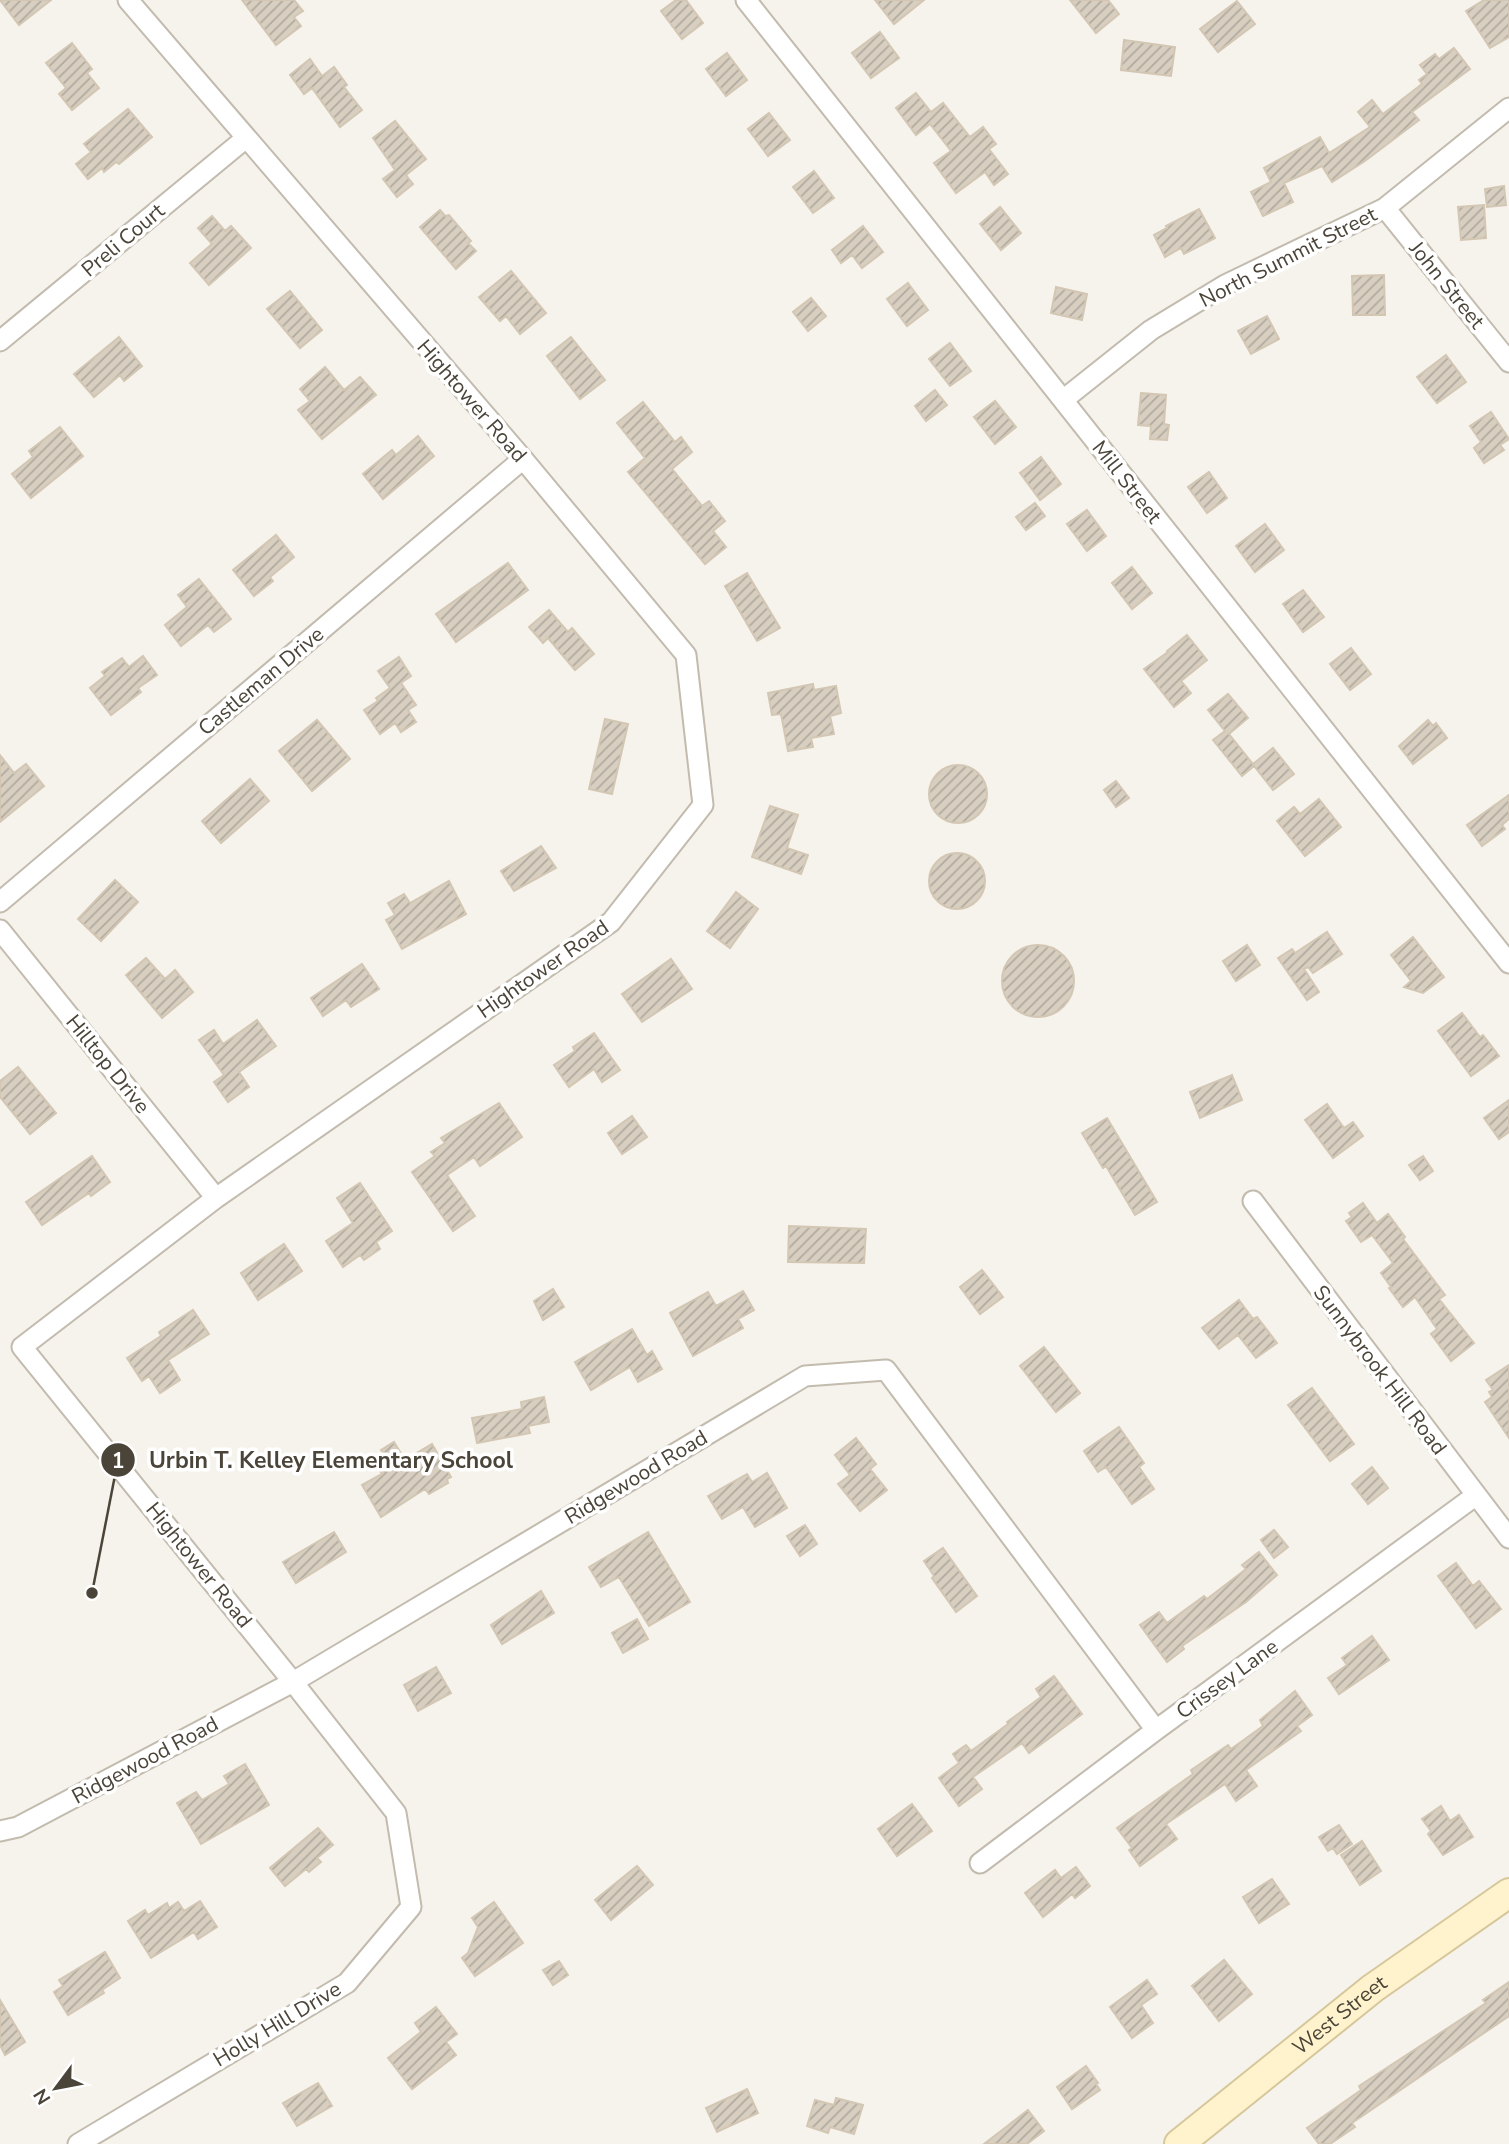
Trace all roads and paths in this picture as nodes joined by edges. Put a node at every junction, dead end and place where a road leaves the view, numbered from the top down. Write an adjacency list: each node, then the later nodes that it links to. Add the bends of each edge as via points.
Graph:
1 (128, 0): 4 (street, Hightower Road)
2 (746, 0): 8 (street, Mill Street)
3 (1509, 108): 5 (street, North Summit Street)
4 (246, 138): 6 (street, Preli Court); 9 (street, Hightower Road)
5 (1385, 208): 7 (street, John Street); 8 (street, North Summit Street, via 1225,285 1152,330)
6 (0, 341)
7 (1509, 362)
8 (1063, 400): 12 (street, Mill Street)
9 (523, 459): 10 (street, Castleman Drive); 13 (street, Hightower Road, via 686,655 703,805 611,922)
10 (0, 902)
11 (0, 930): 13 (street, Hilltop Drive)
12 (1509, 963)
13 (216, 1198): 17 (street, Hightower Road, via 22,1347)
14 (1253, 1201): 15 (street, Sunnybrook Hill Road)
15 (1475, 1496): 16 (street, Sunnybrook Hill Road); 18 (street, Crissey Lane)
16 (1509, 1538)
17 (293, 1682): 18 (street, Ridgewood Road, via 805,1376 886,1370); 19 (street, Ridgewood Road, via 18,1827); 22 (street, Holly Hill Drive, via 396,1813 411,1907 347,1983)
18 (1156, 1730): 20 (street, Crissey Lane)
19 (0, 1831)
20 (980, 1863)
21 (1509, 1893): 23 (main road, West Street, via 1373,1988)
22 (78, 2144)
23 (1179, 2144)

